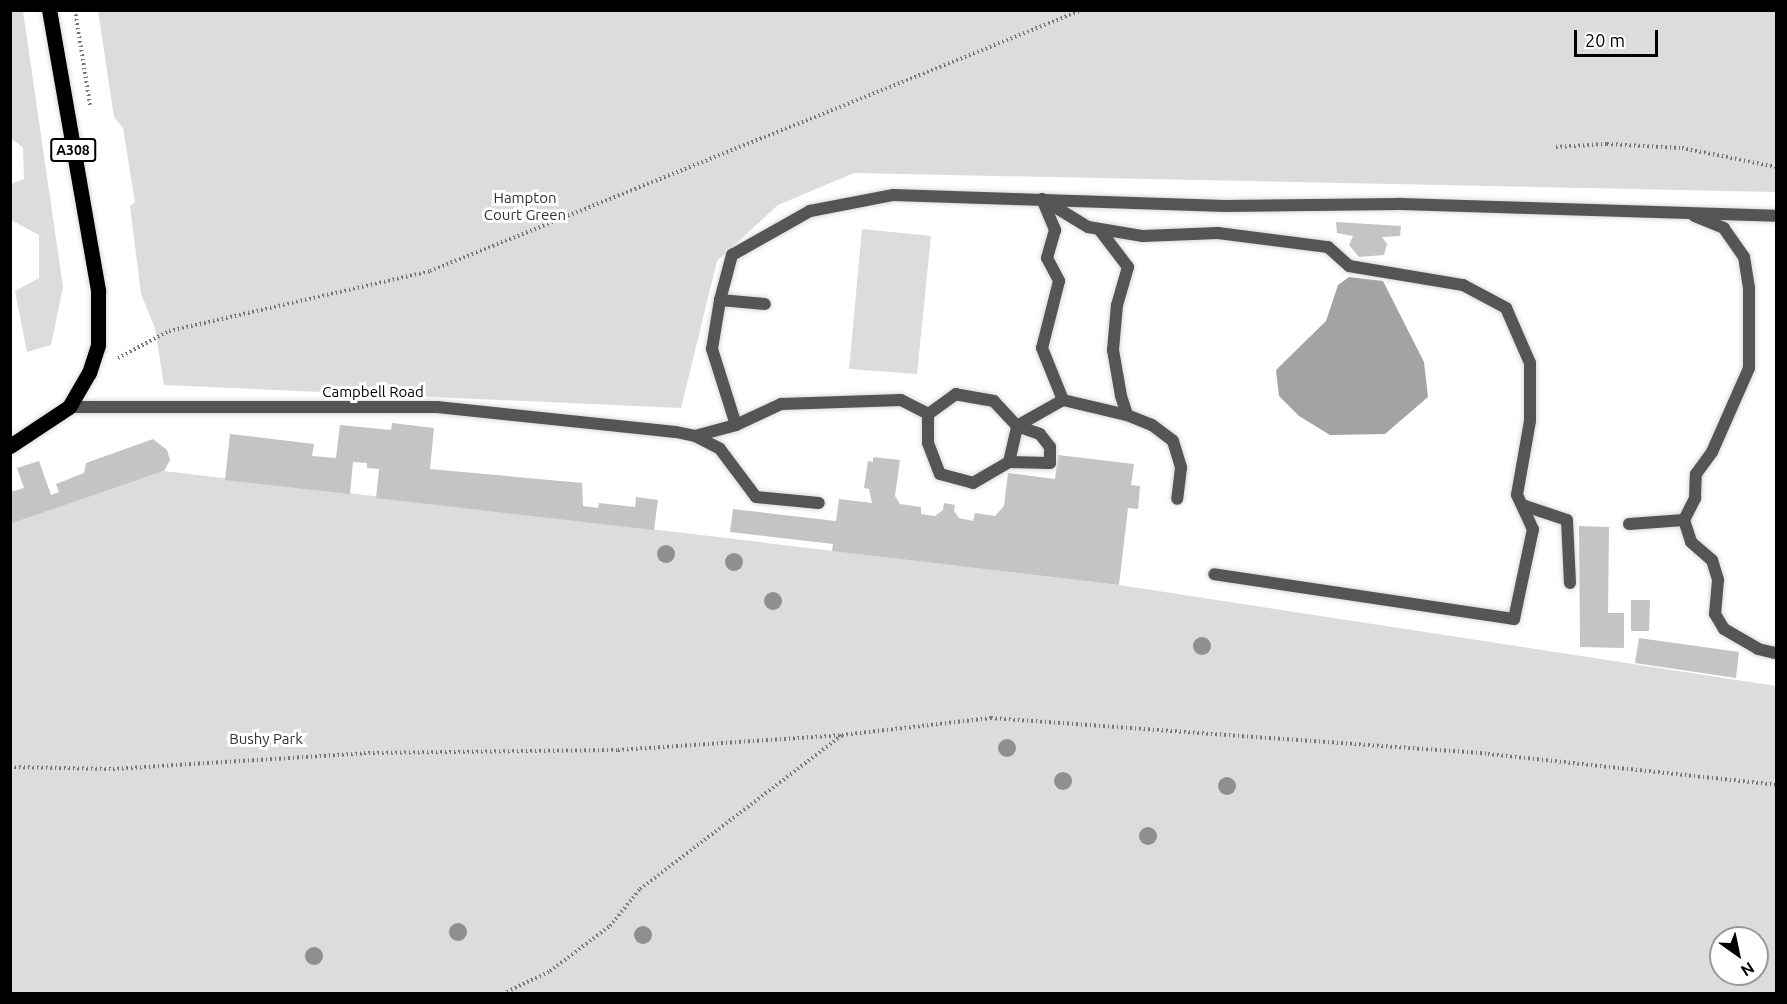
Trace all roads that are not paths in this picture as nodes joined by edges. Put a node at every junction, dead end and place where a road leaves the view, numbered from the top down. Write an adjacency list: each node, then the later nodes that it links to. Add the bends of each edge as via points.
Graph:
1 (49, 10): 9 (main road, A308, via 98,290 98,345 89,373)
2 (1042, 200): 3 (street, via 1225,206 1401,204); 5 (street, via 1088,227); 6 (street, via 893,195 810,211 732,255); 8 (street, via 1055,230 1047,258 1059,281 1042,348)
3 (1687, 213): 4 (street); 20 (street, via 1724,228 1744,257 1749,288 1749,368 1712,453 1696,474 1695,498)
4 (1776, 216)
5 (1099, 229): 11 (street, via 1128,267 1117,305 1113,350); 19 (street, via 1143,236 1218,233 1328,247 1349,266 1463,285 1506,308 1530,363 1530,421 1517,495)
6 (720, 300): 7 (street); 12 (street, via 712,349)
7 (765, 304)
8 (1063, 400): 11 (street); 13 (street)
9 (69, 407): 14 (street, Campbell Road, via 437,407); 15 (main road, A308)
10 (928, 414): 12 (street, via 901,400 813,402 781,404); 13 (street, via 956,394 994,401); 16 (street, via 928,443 940,474 974,483)
11 (1126, 415): 17 (street, via 1152,425 1173,441 1181,468)
12 (736, 425): 14 (street)
13 (1017, 426): 16 (street); 16 (street, via 1040,434 1050,447 1050,463)
14 (694, 436): 18 (street, via 720,449 756,497)
15 (10, 446)
16 (1009, 462)
17 (1177, 499)
18 (819, 503)
19 (1522, 505): 22 (street, via 1533,529 1514,619); 23 (street, via 1568,520)
20 (1684, 520): 21 (street); 24 (street, via 1691,542 1712,560 1718,580 1715,614 1724,629 1758,649)
21 (1629, 525)
22 (1214, 574)
23 (1570, 584)
24 (1776, 653)

